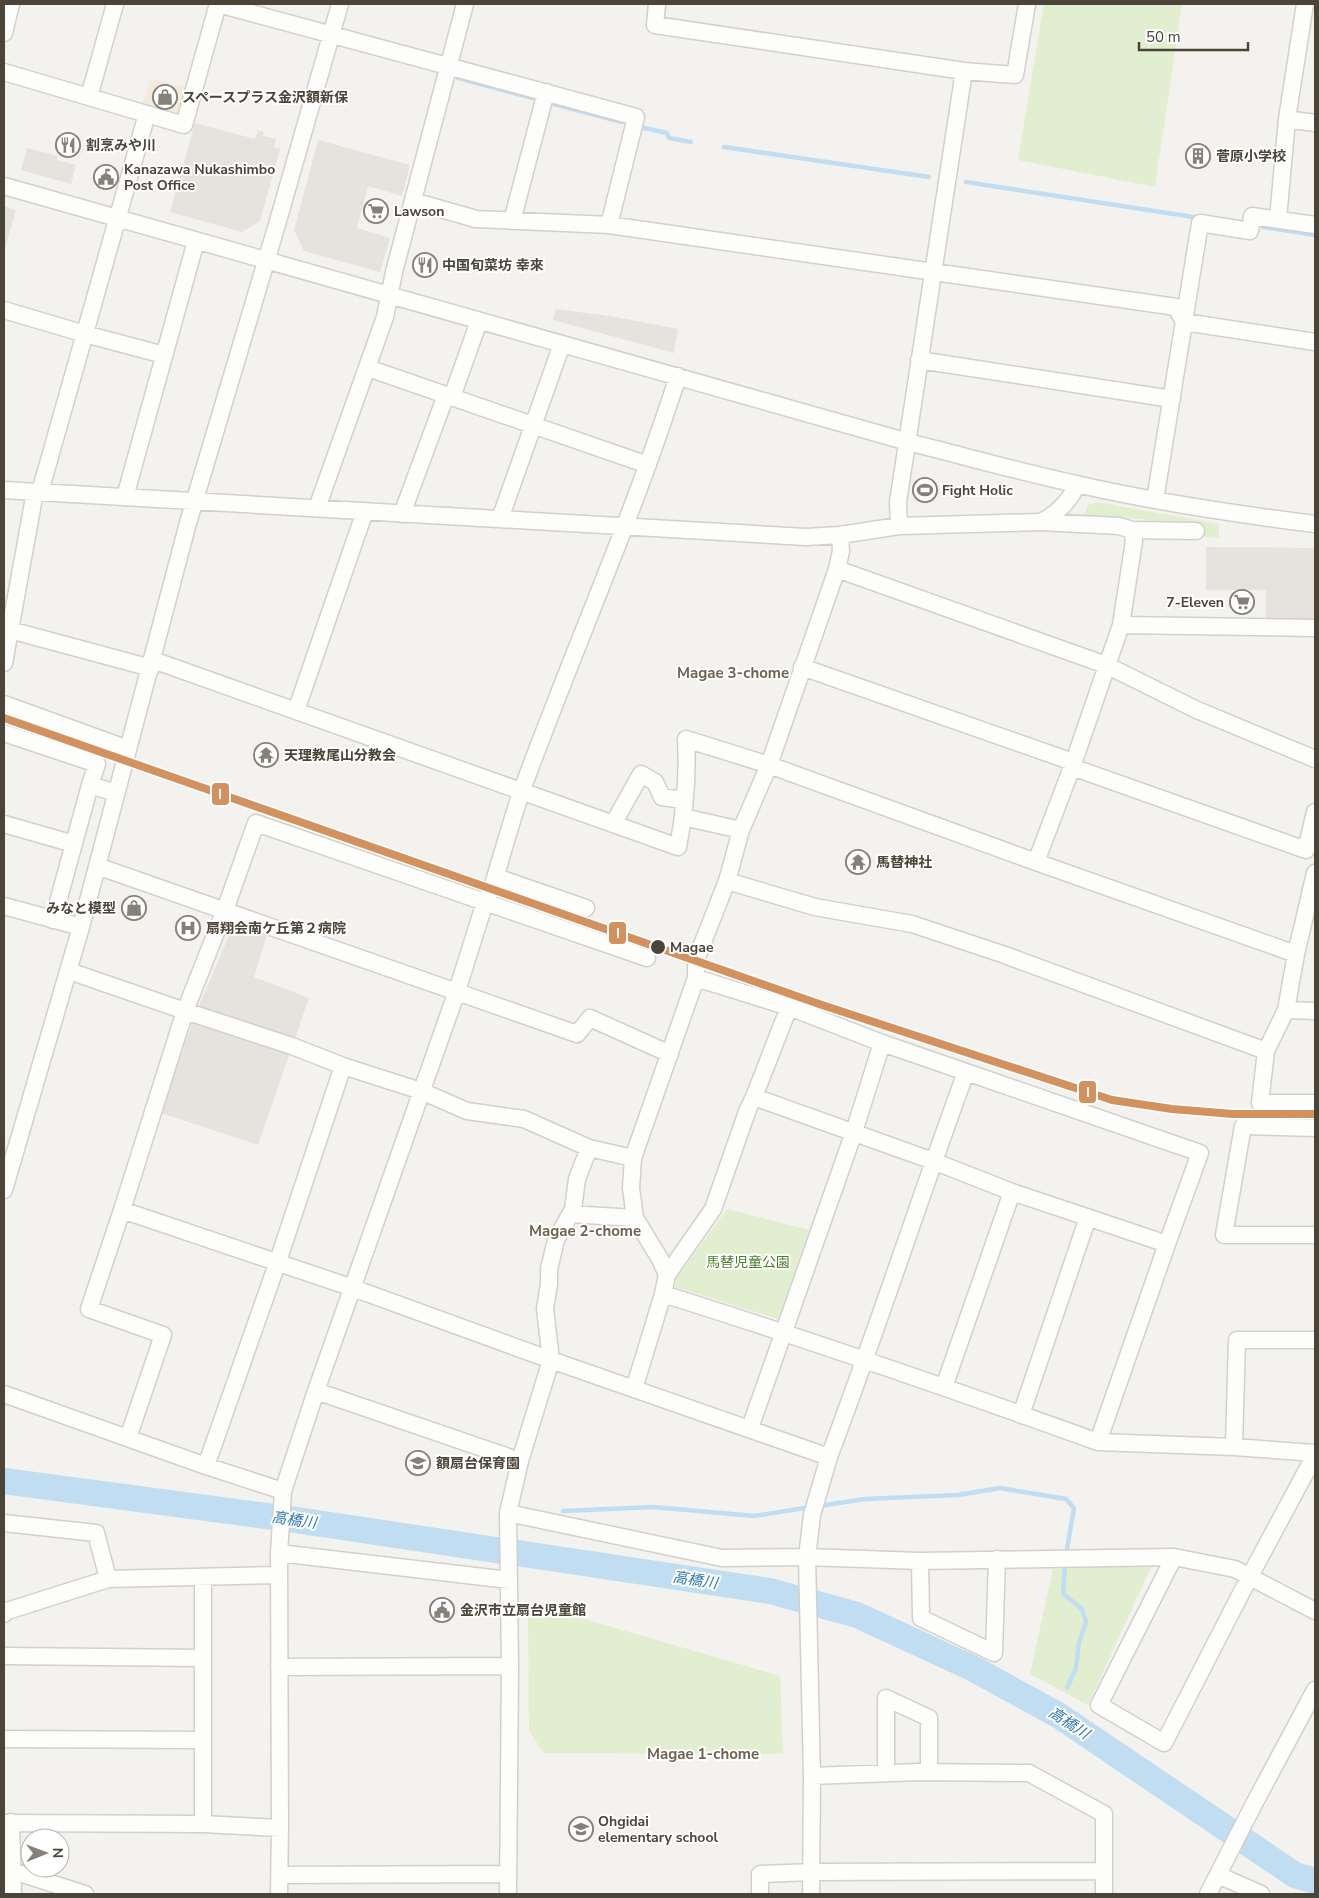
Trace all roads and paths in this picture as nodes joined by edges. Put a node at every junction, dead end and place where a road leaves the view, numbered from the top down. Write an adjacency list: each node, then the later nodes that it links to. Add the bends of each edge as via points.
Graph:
1 (12, 4): 9 (street)
2 (115, 4): 15 (street)
3 (218, 4): 10 (street); 16 (street, via 184,125)
4 (340, 4): 10 (street)
5 (465, 4): 11 (street)
6 (657, 4): 12 (street, via 655,25)
7 (1027, 4): 12 (street, via 1015,75)
8 (1305, 4): 17 (street)
9 (4, 33)
10 (331, 35): 11 (street); 27 (street)
11 (448, 66): 14 (street); 20 (street)
12 (964, 71): 28 (street)
13 (4, 72): 15 (street)
14 (546, 92): 23 (street); 24 (street, via 636,117)
15 (89, 97): 16 (street)
16 (147, 114): 21 (street)
17 (1287, 119): 18 (street); 22 (street)
18 (1315, 123)
19 (4, 186): 21 (street)
20 (414, 201): 23 (street, via 476,219); 29 (street)
21 (117, 218): 26 (street); 33 (street)
22 (1278, 219): 25 (street); 32 (street, via 1252,216 1250,231 1200,223)
23 (512, 221): 24 (street)
24 (609, 225): 28 (street)
25 (1315, 225)
26 (196, 240): 27 (street); 36 (street)
27 (267, 260): 29 (street); 50 (street)
28 (932, 271): 32 (street, via 1176,306); 37 (street)
29 (389, 295): 31 (street); 38 (street)
30 (4, 310): 33 (street)
31 (479, 321): 35 (street); 40 (street)
32 (1184, 322): 34 (street); 41 (street)
33 (84, 334): 36 (street); 47 (street)
34 (1315, 342)
35 (562, 344): 39 (street); 42 (street)
36 (164, 355): 48 (street)
37 (919, 360): 41 (street); 43 (street)
38 (368, 368): 40 (street); 51 (street)
39 (678, 376): 43 (street); 44 (street)
40 (449, 396): 42 (street); 53 (street)
41 (1172, 399): 49 (street)
42 (533, 425): 44 (street); 54 (street)
43 (908, 442): 45 (street); 57 (street, via 898,502)
44 (648, 465): 58 (street)
45 (1077, 484): 49 (street); 55 (street, via 1073,494 1054,514)
46 (4, 490): 47 (street)
47 (38, 492): 48 (street); 65 (street)
48 (125, 497): 50 (street)
49 (1155, 500): 56 (street)
50 (195, 501): 51 (street); 67 (street)
51 (317, 508): 52 (street)
52 (366, 511): 53 (street); 71 (street)
53 (402, 514): 54 (street)
54 (500, 519): 58 (street)
55 (1040, 522): 57 (street); 59 (street, via 1119,526)
56 (1315, 524)
57 (898, 526): 61 (street)
58 (625, 527): 61 (street, via 806,537); 78 (street)
59 (1132, 530): 60 (street); 63 (street, via 1134,541)
60 (1196, 531)
61 (840, 535): 62 (street)
62 (837, 569): 68 (street); 69 (street)
63 (1121, 625): 64 (street); 68 (street)
64 (1315, 628)
65 (10, 630): 66 (street); 67 (street)
66 (4, 663)
67 (152, 664): 71 (street); 73 (street)
68 (1106, 665): 74 (street, via 1197,710); 76 (street)
69 (802, 667): 75 (street); 76 (street)
70 (4, 704): 73 (street)
71 (296, 711): 78 (street)
72 (4, 733): 77 (street, via 97,764)
73 (128, 749): 79 (street)
74 (1315, 759)
75 (769, 764): 80 (street, via 686,739 688,772); 85 (street); 87 (street)
76 (1072, 765): 81 (street, via 1306,850); 87 (street)
77 (90, 785): 79 (street); 86 (street)
78 (522, 792): 84 (street); 90 (street)
79 (116, 793): 88 (street)
80 (683, 800): 82 (street); 84 (street, via 662,797 655,782 641,774)
81 (1315, 815)
82 (684, 817): 84 (street, via 678,847); 85 (street)
83 (4, 824): 86 (street)
84 (613, 824)
85 (741, 830): 91 (street)
86 (74, 844): 97 (street)
87 (1036, 862): 99 (street)
88 (97, 866): 95 (street); 98 (street)
89 (1315, 873): 96 (street)
90 (496, 877): 92 (street); 94 (street)
91 (727, 881): 102 (street, via 696,960); 109 (street, via 815,907 912,924)
92 (485, 902): 95 (street, via 256,823); 100 (street); 103 (street)
93 (4, 906): 97 (street)
94 (586, 908)
95 (225, 910): 103 (street); 106 (street)
96 (1311, 913): 99 (street)
97 (53, 920): 98 (street)
98 (81, 928): 101 (street)
99 (1296, 954): 105 (street)
100 (647, 958)
101 (69, 971): 106 (street); 121 (street)
102 (696, 978): 104 (street); 110 (street)
103 (457, 991): 110 (street, via 577,1034 590,1018); 113 (street)
104 (789, 1007): 108 (street); 114 (street)
105 (1286, 1010): 107 (street); 109 (street)
106 (186, 1011): 111 (street); 123 (street)
107 (1315, 1011)
108 (882, 1043): 112 (street); 117 (street)
109 (1266, 1050): 115 (street, via 1260,1103)
110 (670, 1054): 119 (street)
111 (343, 1066): 113 (street); 129 (street)
112 (966, 1072): 120 (street); 128 (street, via 1200,1153)
113 (421, 1091): 118 (street, via 467,1111 524,1119); 131 (street)
114 (754, 1097): 117 (street); 130 (street, via 713,1209)
115 (1315, 1103)
116 (1315, 1128): 127 (street, via 1243,1126 1224,1235)
117 (854, 1132): 120 (street); 133 (street)
118 (589, 1148): 119 (street); 124 (street)
119 (633, 1158): 126 (street, via 631,1188)
120 (933, 1161): 122 (street); 135 (street)
121 (4, 1190)
122 (1012, 1192): 125 (street); 137 (street)
123 (122, 1210): 129 (street); 143 (street, via 89,1309 163,1335)
124 (570, 1214): 126 (street); 136 (street, via 556,1240 549,1269 545,1309)
125 (1088, 1217): 128 (street); 141 (street)
126 (635, 1218): 130 (street)
127 (1315, 1235)
128 (1167, 1244): 144 (street)
129 (277, 1264): 131 (street); 149 (street)
130 (667, 1276): 132 (street)
131 (353, 1288): 136 (street); 139 (street)
132 (663, 1294): 133 (street); 138 (street)
133 (784, 1332): 135 (street); 142 (street)
134 (1315, 1340): 145 (street, via 1237,1340)
135 (866, 1359): 137 (street); 147 (street)
136 (551, 1360): 138 (street); 148 (street)
137 (944, 1387): 141 (street)
138 (634, 1389): 142 (street)
139 (316, 1391): 148 (street); 150 (street)
140 (4, 1394): 143 (street)
141 (1021, 1415): 144 (street)
142 (750, 1428): 147 (street)
143 (128, 1438): 149 (street)
144 (1098, 1442): 145 (street)
145 (1234, 1447): 146 (street)
146 (1315, 1454): 159 (street)
147 (828, 1457): 154 (street, via 812,1515)
148 (520, 1461): 151 (street)
149 (206, 1466): 150 (street)
150 (283, 1491): 153 (street)
151 (509, 1520): 154 (street, via 722,1558); 162 (street)
152 (4, 1523): 161 (street, via 96,1533)
153 (279, 1553): 158 (street); 162 (street)
154 (807, 1557): 157 (street); 174 (street)
155 (1174, 1557): 156 (street); 159 (street, via 1235,1569); 159 (street, via 1099,1705 1164,1743)
156 (997, 1559): 157 (street); 157 (street, via 994,1653 921,1618)
157 (920, 1561)
158 (279, 1575): 160 (street); 168 (street)
159 (1250, 1576): 163 (street)
160 (203, 1577): 161 (street); 166 (street)
161 (108, 1579): 164 (street)
162 (509, 1580): 167 (street)
163 (1315, 1611)
164 (4, 1614)
165 (4, 1656): 166 (street)
166 (203, 1658): 171 (street)
167 (510, 1666): 168 (street); 181 (street)
168 (279, 1667): 177 (street)
169 (1315, 1690): 182 (street)
170 (4, 1739): 171 (street)
171 (203, 1740): 176 (street)
172 (930, 1772): 173 (street); 173 (street, via 929,1718 886,1698); 179 (street, via 1029,1773 1104,1814)
173 (886, 1773): 174 (street)
174 (812, 1776): 180 (street)
175 (8, 1822): 176 (street); 178 (street)
176 (203, 1824): 177 (street)
177 (280, 1828): 183 (street)
178 (13, 1871): 184 (street); 185 (street)
179 (1104, 1871): 180 (street); 190 (street)
180 (811, 1872): 188 (street, via 760,1874); 189 (street)
181 (507, 1874): 183 (street); 187 (street)
182 (1218, 1875): 191 (street); 192 (street)
183 (280, 1876): 186 (street)
184 (13, 1894)
185 (85, 1894)
186 (279, 1894)
187 (508, 1894)
188 (760, 1894)
189 (811, 1894)
190 (1104, 1894)
191 (1208, 1894)
192 (1261, 1894)

